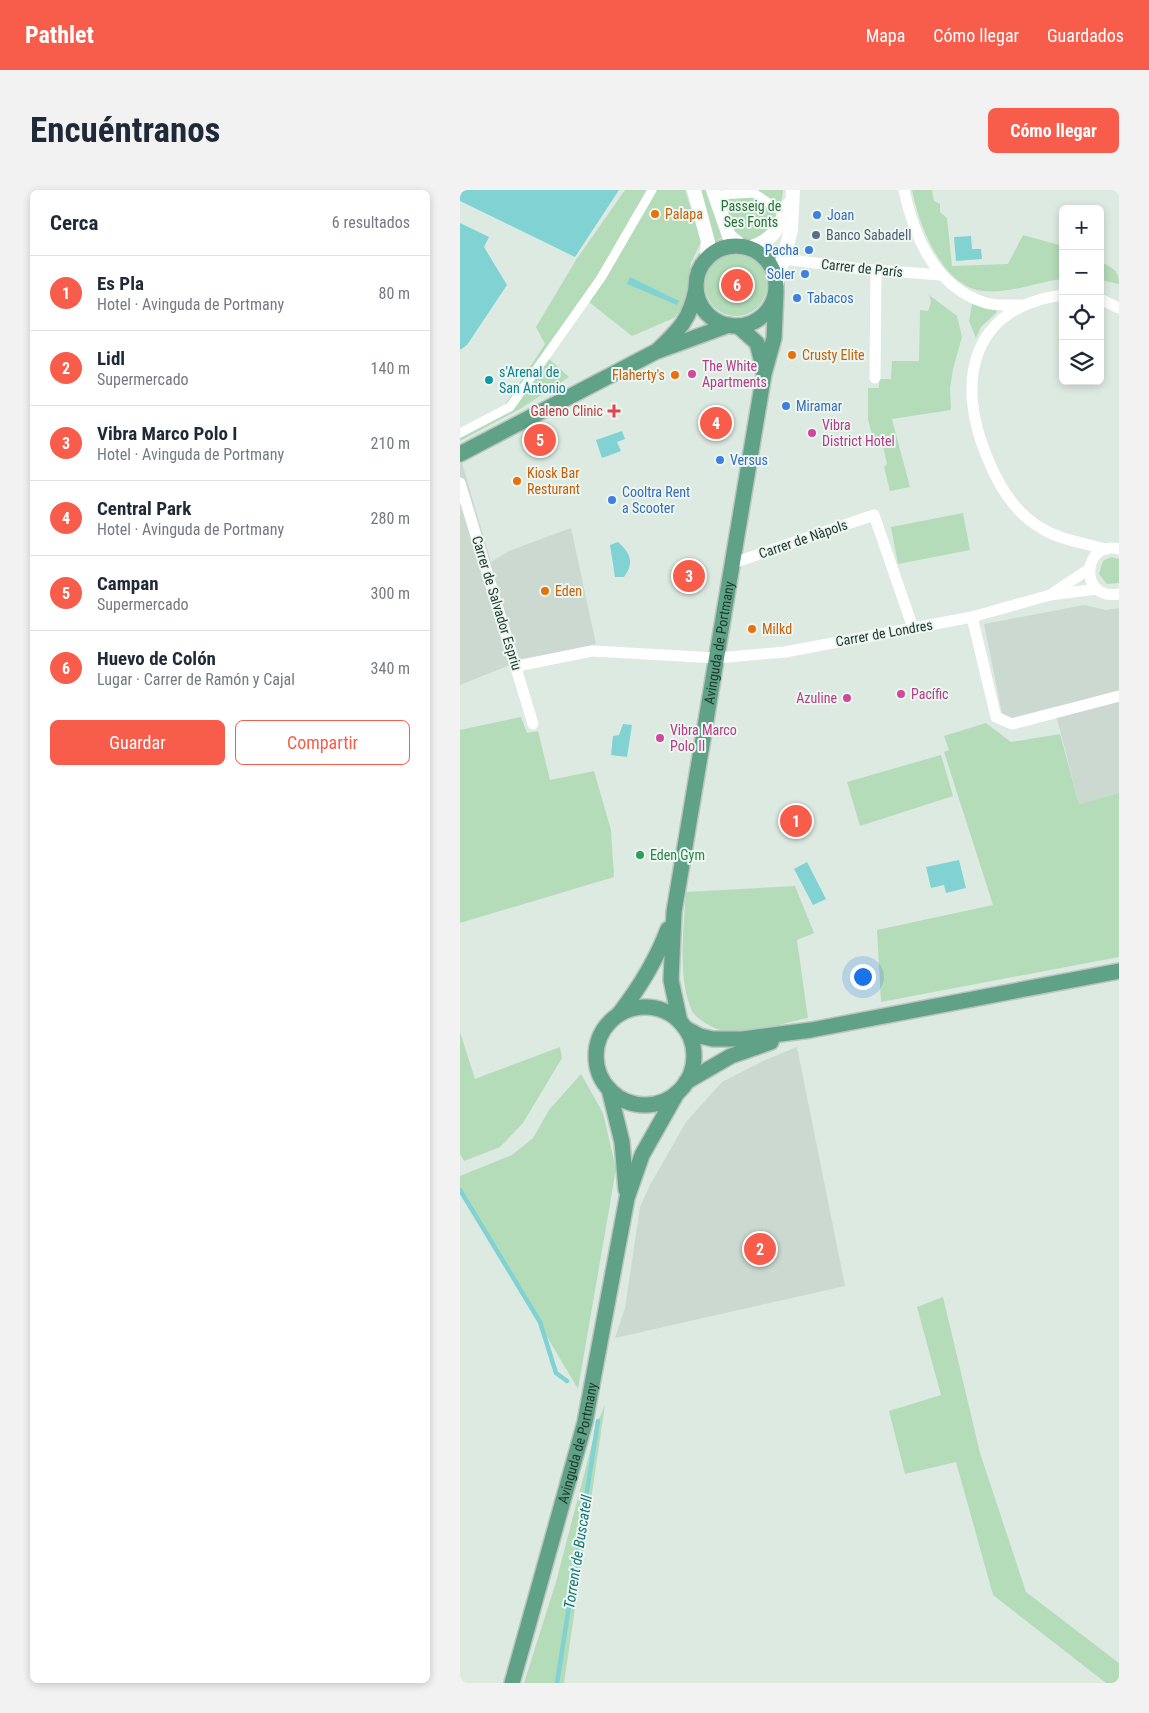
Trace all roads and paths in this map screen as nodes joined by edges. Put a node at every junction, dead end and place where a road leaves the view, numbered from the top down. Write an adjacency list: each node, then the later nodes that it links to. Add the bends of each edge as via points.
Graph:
1 (652, 190): 23 (street, via 601,278 510,407)
2 (694, 190): 9 (street, via 708,242)
3 (904, 190): 12 (street, via 908,210)
4 (793, 191): 8 (street, via 776,233 763,243); 10 (street, via 791,230)
5 (754, 192): 6 (street); 7 (street)
6 (715, 193): 8 (street, via 729,236)
7 (779, 210)
8 (745, 247): 9 (main road, via 719,250); 14 (main road, via 769,262)
9 (707, 258): 13 (main road, via 699,272)
10 (784, 259): 11 (street, Carrer de París); 14 (street)
11 (876, 270): 12 (street, Carrer de París); 22 (street)
12 (940, 275): 17 (street, via 966,295 988,304)
13 (696, 288): 19 (main road, via 706,312 716,321); 20 (main road, via 688,317 681,328)
14 (776, 289): 19 (main road, via 763,316 751,323); 21 (main road, Avinguda de Portmany, via 774,338)
15 (1059, 296): 17 (street)
16 (1104, 301): 18 (street)
17 (1021, 305): 26 (street, via 996,325 980,348 972,370 971,398 980,441 994,476 1012,504 1040,528 1060,537)
18 (1119, 308)
19 (734, 326): 20 (main road); 21 (main road, Avinguda de Portmany, via 748,332 760,347)
20 (655, 352): 24 (main road)
21 (764, 374): 27 (main road, Avinguda de Portmany)
22 (875, 378)
23 (460, 433)
24 (460, 454)
25 (460, 483): 35 (street, Carrer de Salvador Espriu)
26 (1115, 547): 28 (street, Carrer de Londres, via 1092,560)
27 (732, 563): 33 (street, Carrer de Nàpols, via 874,515); 34 (main road, Avinguda de Portmany)
28 (1089, 569): 29 (street); 31 (street, Carrer de Londres)
29 (1097, 589): 30 (street); 31 (street, Carrer de Londres)
30 (1119, 594)
31 (1050, 595): 32 (street, Carrer de Londres)
32 (972, 617): 33 (street, Carrer de Londres); 36 (street, via 996,717 1012,724)
33 (913, 628): 34 (street, Carrer de Londres, via 785,652)
34 (717, 658): 35 (street, Carrer de Londres, via 592,651); 38 (main road, Avinguda de Portmany)
35 (517, 666): 37 (street, Carrer de Salvador Espriu)
36 (1119, 696)
37 (533, 724)
38 (674, 912): 40 (main road, Avinguda de Portmany, via 659,955); 41 (main road, Avinguda de Portmany, via 671,980)
39 (1119, 971): 42 (main road)
40 (618, 1015): 41 (main road, via 633,1008 650,1007 666,1012); 43 (main road, via 606,1026 596,1049 600,1074)
41 (682, 1025): 42 (main road, via 700,1036 728,1040); 44 (main road, via 694,1055 690,1074)
42 (811, 1030): 44 (main road, via 731,1056)
43 (609, 1088): 44 (main road, via 624,1100 642,1105 660,1102); 45 (main road, Avinguda de Portmany, via 623,1151)
44 (681, 1088): 45 (main road, Avinguda de Portmany, via 642,1156)
45 (627, 1198): 46 (main road, Avinguda de Portmany, via 585,1422)
46 (512, 1683)

